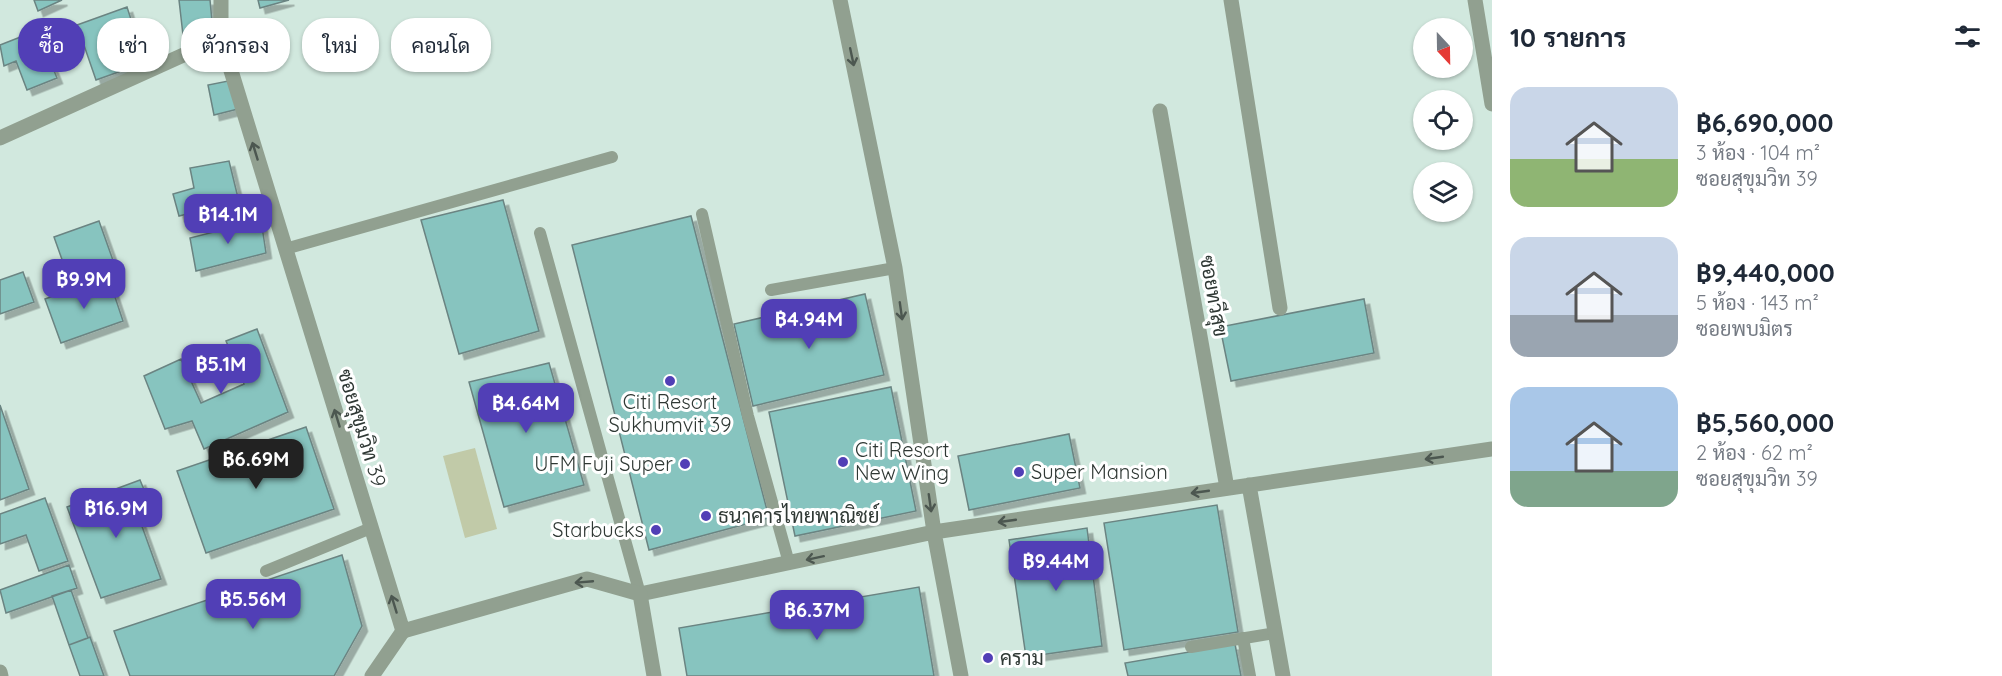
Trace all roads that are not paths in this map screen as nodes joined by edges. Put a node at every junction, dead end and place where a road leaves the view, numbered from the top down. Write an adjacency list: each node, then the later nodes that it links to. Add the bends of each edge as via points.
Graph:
1 (221, 0): 5 (street, ซอยสุขุมวิท 39)
2 (840, 0): 15 (street, one-way to 15)
3 (1231, 0): 17 (street)
4 (1475, 0): 8 (street)
5 (221, 18)
6 (181, 56): 10 (street)
7 (231, 72): 14 (street, ซอยสุขุมวิท 39, one-way to 7)
8 (1492, 104)
9 (1160, 111): 20 (street, ซอยทวีสุข)
10 (0, 138)
11 (612, 158): 14 (lane)
12 (702, 214): 23 (lane, via 748,416)
13 (540, 233): 25 (lane)
14 (285, 249): 21 (street, ซอยสุขุมวิท 39, one-way to 14)
15 (895, 268): 16 (lane); 22 (street, one-way to 22)
16 (771, 290)
17 (1280, 308)
18 (1492, 449): 19 (street, one-way to 19)
19 (1248, 485): 20 (street); 27 (street)
20 (1227, 488): 22 (street, one-way to 22)
21 (371, 528): 24 (lane); 26 (street, ซอยสุขุมวิท 39, one-way to 21)
22 (934, 532): 23 (street, one-way to 23); 34 (street)
23 (789, 563): 25 (street)
24 (266, 571)
25 (640, 594): 26 (street, one-way to 26, via 586,579); 33 (street)
26 (403, 631): 32 (street)
27 (1275, 633): 28 (lane); 36 (street)
28 (1243, 638): 29 (lane); 35 (lane)
29 (1191, 647)
30 (0, 672): 31 (street)
31 (1, 676)
32 (372, 676)
33 (654, 676)
34 (961, 676)
35 (1250, 676)
36 (1283, 676)

